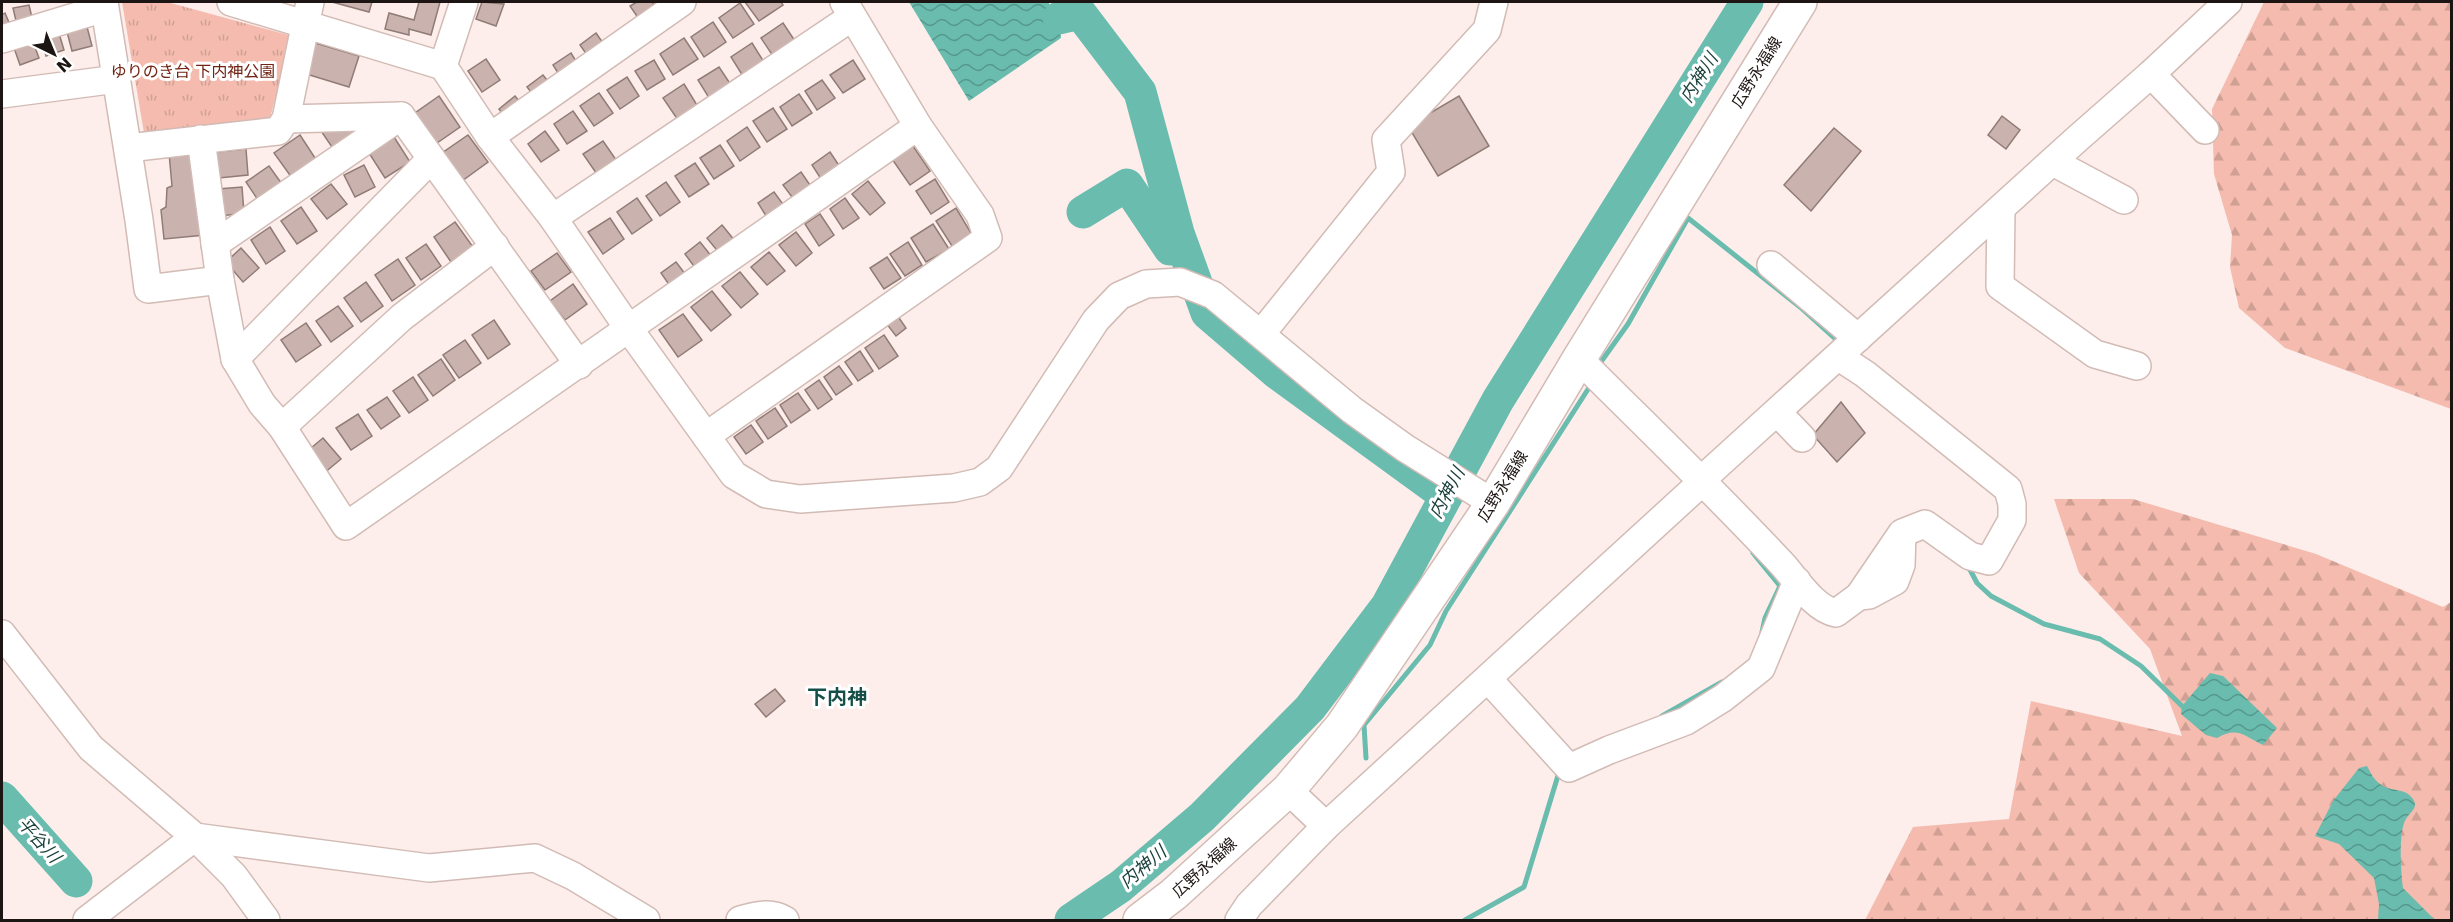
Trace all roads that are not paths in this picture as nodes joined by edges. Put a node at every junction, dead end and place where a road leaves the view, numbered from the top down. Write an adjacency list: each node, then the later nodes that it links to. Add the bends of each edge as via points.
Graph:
1 (231, 2): 10 (street)
2 (464, 2): 12 (street)
3 (682, 2): 20 (street)
4 (1494, 2): 33 (street, via 1486,30 1386,140 1391,172)
5 (1800, 2): 37 (main road, 広野永福線)
6 (2228, 2): 13 (street)
7 (104, 5): 9 (street); 14 (street)
8 (848, 9): 18 (street); 27 (street)
9 (45, 13): 11 (street)
10 (307, 13): 12 (street); 17 (street)
11 (2, 39)
12 (443, 66): 20 (street)
13 (2151, 74): 19 (street); 24 (street)
14 (117, 79): 15 (street); 22 (street)
15 (2, 94)
16 (402, 116): 17 (street); 23 (street); 28 (street)
17 (286, 119): 21 (street, via 278,131)
18 (918, 126): 32 (street); 42 (street, via 980,215 988,238)
19 (2205, 130)
20 (490, 137): 27 (street)
21 (201, 139): 22 (street); 28 (street)
22 (128, 148): 31 (street, via 148,289)
23 (431, 159): 29 (street); 36 (street)
24 (2053, 162): 25 (street); 26 (street)
25 (2124, 200)
26 (2001, 210): 34 (street); 39 (street, via 2000,286 2095,354)
27 (553, 218): 32 (street)
28 (215, 244): 31 (street)
29 (495, 246): 38 (street); 41 (street, via 402,317)
30 (1771, 265): 34 (street)
31 (220, 280): 36 (street)
32 (629, 329): 38 (street); 42 (street)
33 (1261, 334): 42 (street, via 1213,295 1180,282 1146,284 1119,296 1096,320 999,468 980,482 954,488 800,499 766,494 734,475); 45 (street, via 1352,410)
34 (1858, 338): 35 (street)
35 (1839, 357): 40 (street); 46 (street, via 2008,489 2013,504 2012,520 1989,561 1970,556 1925,524 1902,533 1859,596 1836,613 1826,611)
36 (236, 359): 41 (street, via 262,404)
37 (1579, 359): 44 (street); 45 (main road, 広野永福線)
38 (579, 364): 41 (street, via 346,526)
39 (2137, 366)
40 (1777, 412): 43 (street); 44 (street)
41 (282, 427)
42 (706, 436)
43 (1802, 438)
44 (1702, 482): 46 (street); 48 (street)
45 (1487, 499): 49 (main road, 広野永福線, via 1342,726)
46 (1797, 581): 48 (street, via 1761,668 1686,721 1609,750 1577,777)
47 (2, 634): 51 (street, via 92,747)
48 (1488, 679): 50 (street)
49 (1288, 789): 50 (street); 57 (main road, 広野永福線)
50 (1326, 826): 58 (street, via 1249,905)
51 (195, 837): 52 (street); 53 (street, via 234,876); 54 (street, via 429,868 535,858 573,876)
52 (87, 921)
53 (266, 921)
54 (646, 921)
55 (740, 921): 56 (street, via 762,914)
56 (785, 921)
57 (1140, 921)
58 (1239, 921)

